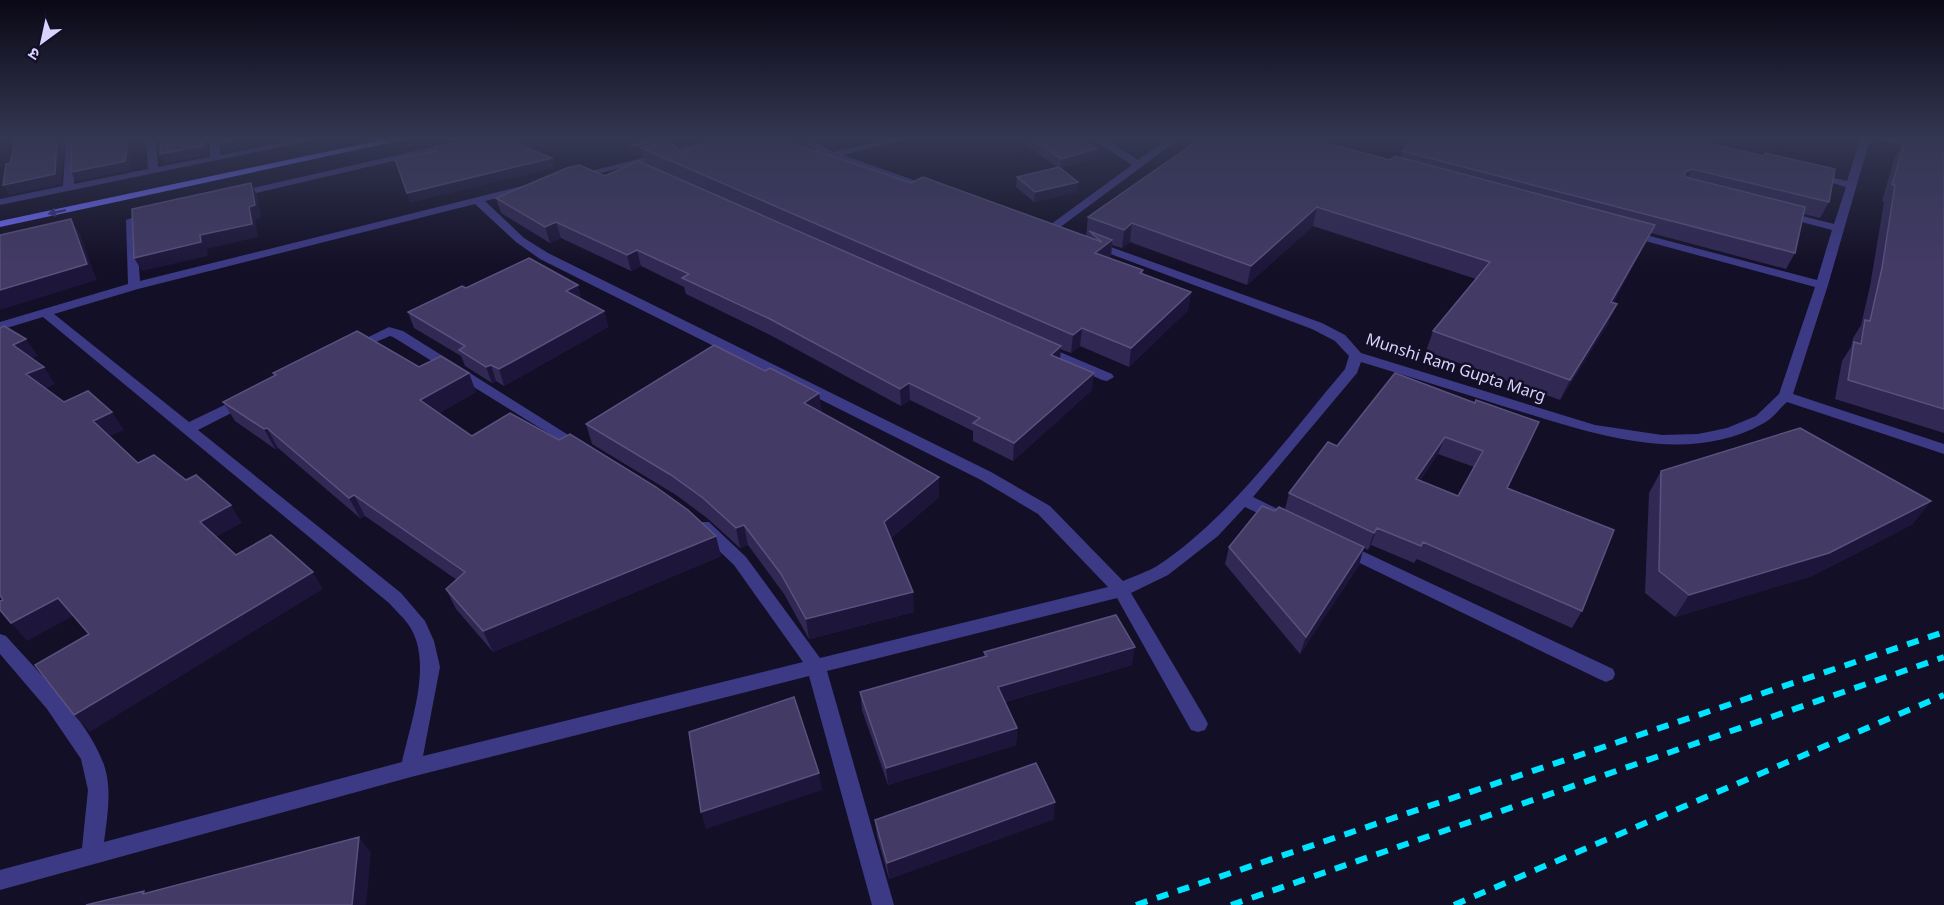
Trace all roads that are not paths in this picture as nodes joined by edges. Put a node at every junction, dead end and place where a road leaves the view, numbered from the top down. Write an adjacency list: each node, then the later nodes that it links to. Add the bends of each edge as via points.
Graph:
1 (68, 181): 12 (street)
2 (107, 181): 12 (street)
3 (139, 181): 16 (main road)
4 (202, 181): 19 (main road, one-way to 19)
5 (296, 181): 14 (street)
6 (909, 181): 13 (street)
7 (1116, 181): 21 (street)
8 (1836, 181): 11 (street)
9 (1852, 181): 11 (street, Munshi Ram Gupta Marg)
10 (542, 184): 15 (street)
11 (1851, 185): 20 (street, Munshi Ram Gupta Marg)
12 (68, 189): 16 (street)
13 (941, 192)
14 (226, 197)
15 (477, 200): 25 (street); 41 (street, via 520,240 544,256 986,476 1044,510)
16 (1, 208)
17 (157, 212): 25 (street, via 130,222)
18 (1772, 212): 20 (street)
19 (0, 224)
20 (1838, 228): 24 (street, Munshi Ram Gupta Marg)
21 (1051, 229)
22 (1617, 230): 24 (street)
23 (1084, 241): 30 (street, Munshi Ram Gupta Marg, via 1317,326 1340,338)
24 (1822, 285): 33 (street, Munshi Ram Gupta Marg)
25 (134, 286): 26 (street)
26 (44, 312): 27 (street); 34 (street)
27 (0, 326)
28 (1031, 343): 31 (street)
29 (346, 351): 36 (street, via 389,331 398,334)
30 (1356, 356): 33 (street, Munshi Ram Gupta Marg, via 1594,429 1662,440 1698,440 1731,432 1761,419); 37 (street, via 1352,370)
31 (1107, 377)
32 (261, 393): 34 (street)
33 (1785, 396): 35 (street)
34 (187, 429): 46 (street, via 395,598 416,621 430,667)
35 (1944, 448)
36 (598, 458)
37 (1243, 500): 39 (street); 41 (street, via 1188,553 1162,571)
38 (692, 518): 43 (street, via 740,561)
39 (1296, 525)
40 (1328, 541): 44 (street)
41 (1121, 590): 43 (street); 45 (street)
42 (0, 641): 47 (street, via 85,746 95,767 98,790)
43 (816, 666): 46 (street); 49 (street)
44 (1606, 674)
45 (1198, 724)
46 (411, 768): 47 (street)
47 (92, 856): 48 (street)
48 (0, 880)
49 (883, 905)

